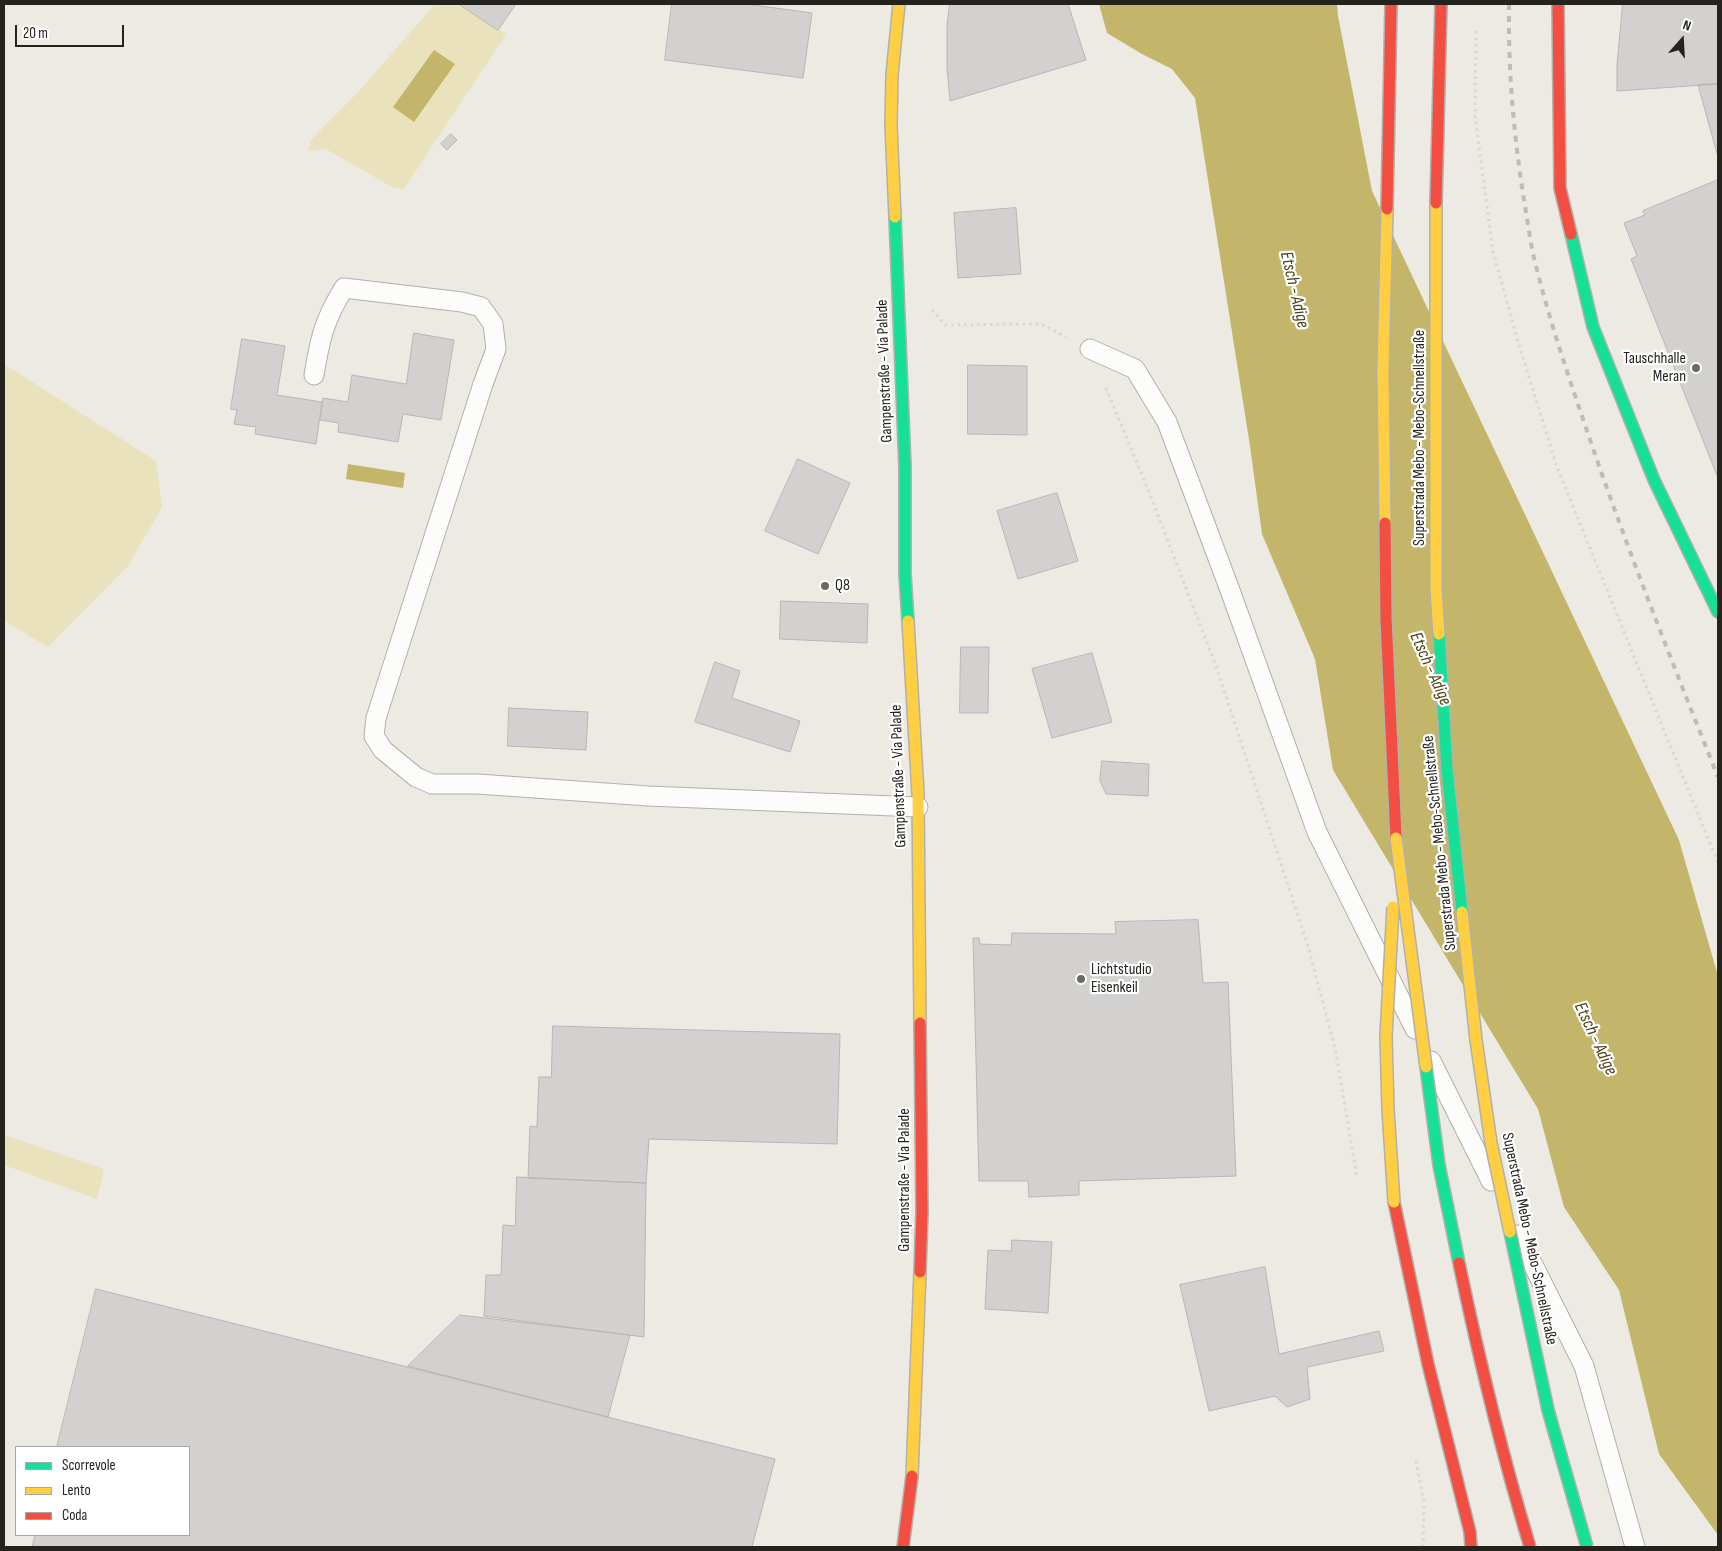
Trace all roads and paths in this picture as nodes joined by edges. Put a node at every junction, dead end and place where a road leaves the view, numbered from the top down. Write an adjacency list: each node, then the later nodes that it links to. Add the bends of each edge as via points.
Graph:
1 (899, 4): 10 (main road, Gampenstraße - Via Palade, via 891,125 905,467 905,574)
2 (1391, 4): 11 (main road, via 1383,370 1386,618)
3 (1442, 4): 19 (main road, Superstrada Mebo - Mebo-Schnellstraße, bridge, via 1436,185 1435,486 1436,589 1447,770 1476,1040 1491,1143 1548,1410)
4 (1558, 4): 9 (main road, via 1560,188 1593,327 1654,480)
5 (1476, 29): 12 (path, via 1475,116 1493,252 1519,345 1557,467)
6 (930, 308): 7 (path, via 945,325 1041,324)
7 (1090, 349): 13 (path, via 1216,666 1305,937 1336,1053); 20 (lane, via 1135,369 1167,422 1317,832 1584,1366)
8 (314, 375): 10 (lane, via 319,340 330,310 344,288 462,302 481,307 493,324 496,349 376,718 374,736 383,750 416,777 432,784)
9 (1718, 612)
10 (918, 807): 15 (main road, Gampenstraße - Via Palade, via 922,1212 912,1465)
11 (1396, 838): 17 (main road, bridge, via 1386,1036 1394,1202); 18 (main road, bridge, via 1439,1165 1470,1312 1512,1487)
12 (1718, 863)
13 (1358, 1185)
14 (1414, 1453): 16 (path, via 1424,1502)
15 (903, 1547)
16 (1424, 1547)
17 (1471, 1547)
18 (1530, 1547)
19 (1587, 1547)
20 (1635, 1547)

